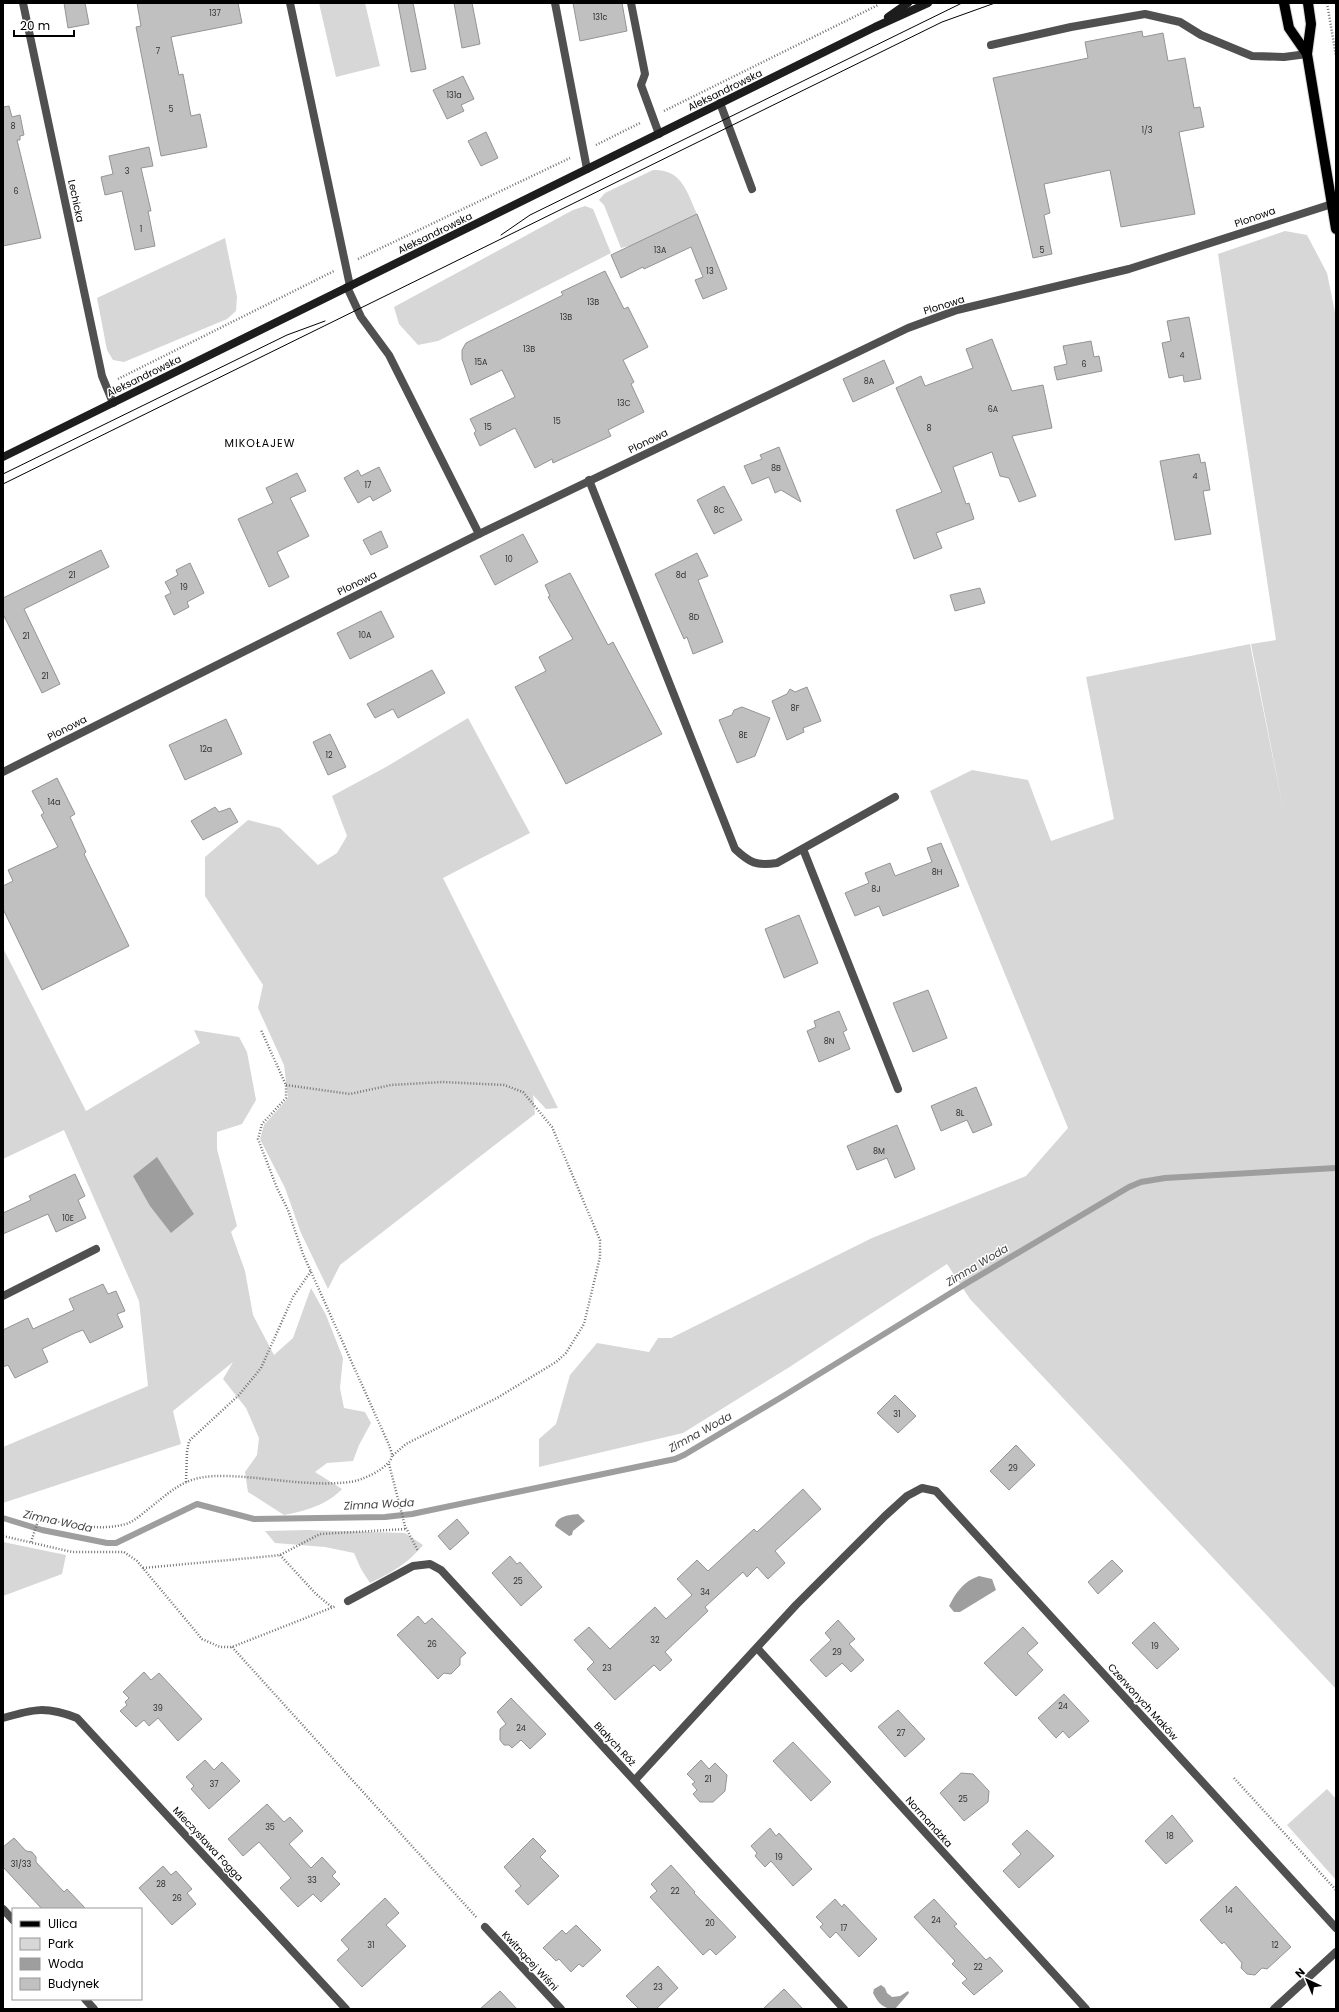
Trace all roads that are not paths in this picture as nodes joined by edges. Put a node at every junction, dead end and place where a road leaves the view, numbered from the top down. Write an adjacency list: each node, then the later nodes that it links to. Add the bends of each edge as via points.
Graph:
1 (24, 3): 19 (street, Lechicka, via 105,385)
2 (290, 3): 18 (street)
3 (554, 3): 14 (street)
4 (631, 3): 13 (street, via 645,74 641,86)
5 (908, 3): 9 (main road, Aleksandrowska)
6 (928, 3): 9 (main road, Aleksandrowska)
7 (1284, 3): 11 (main road, via 1289,28)
8 (1308, 3): 11 (main road, via 1311,24)
9 (875, 27): 12 (main road, Aleksandrowska)
10 (991, 44): 11 (street, via 1145,14 1180,22 1201,35 1252,56 1284,57)
11 (1307, 54): 16 (main road)
12 (720, 103): 13 (main road, Aleksandrowska); 15 (street)
13 (659, 134): 14 (main road, Aleksandrowska)
14 (587, 169): 18 (main road, Aleksandrowska)
15 (752, 189)
16 (1332, 204): 17 (main road); 21 (street, Plonowa, via 1129,269 957,310 930,319)
17 (1336, 229)
18 (349, 286): 19 (main road, Aleksandrowska); 22 (street, via 361,317 389,355)
19 (113, 402): 20 (main road, Aleksandrowska)
20 (3, 457)
21 (589, 480): 22 (street, Plonowa); 25 (street, via 735,849 747,860 761,866 777,862)
22 (479, 534): 23 (street, Plonowa)
23 (3, 772)
24 (895, 797): 25 (street)
25 (803, 849): 26 (street)
26 (898, 1089)
27 (96, 1250): 28 (street)
28 (3, 1296)
29 (348, 1602): 32 (street, Białych Róż, via 413,1566 430,1564 441,1570)
30 (758, 1648): 32 (street); 36 (street, Czerwonych Maków, via 796,1605 907,1496 922,1488 936,1490); 43 (street, Normandzka)
31 (3, 1718): 40 (street, Mieczysława Fogga, via 45,1709 77,1718)
32 (635, 1780): 42 (street, Białych Róż)
33 (3, 1909): 34 (street)
34 (12, 1919)
35 (485, 1927): 41 (street, Kwitnącej Wiśni)
36 (1336, 1928)
37 (1336, 1952): 44 (street)
38 (86, 2000): 39 (street)
39 (94, 2009)
40 (346, 2009)
41 (561, 2009)
42 (844, 2009)
43 (1086, 2009)
44 (1274, 2009)

